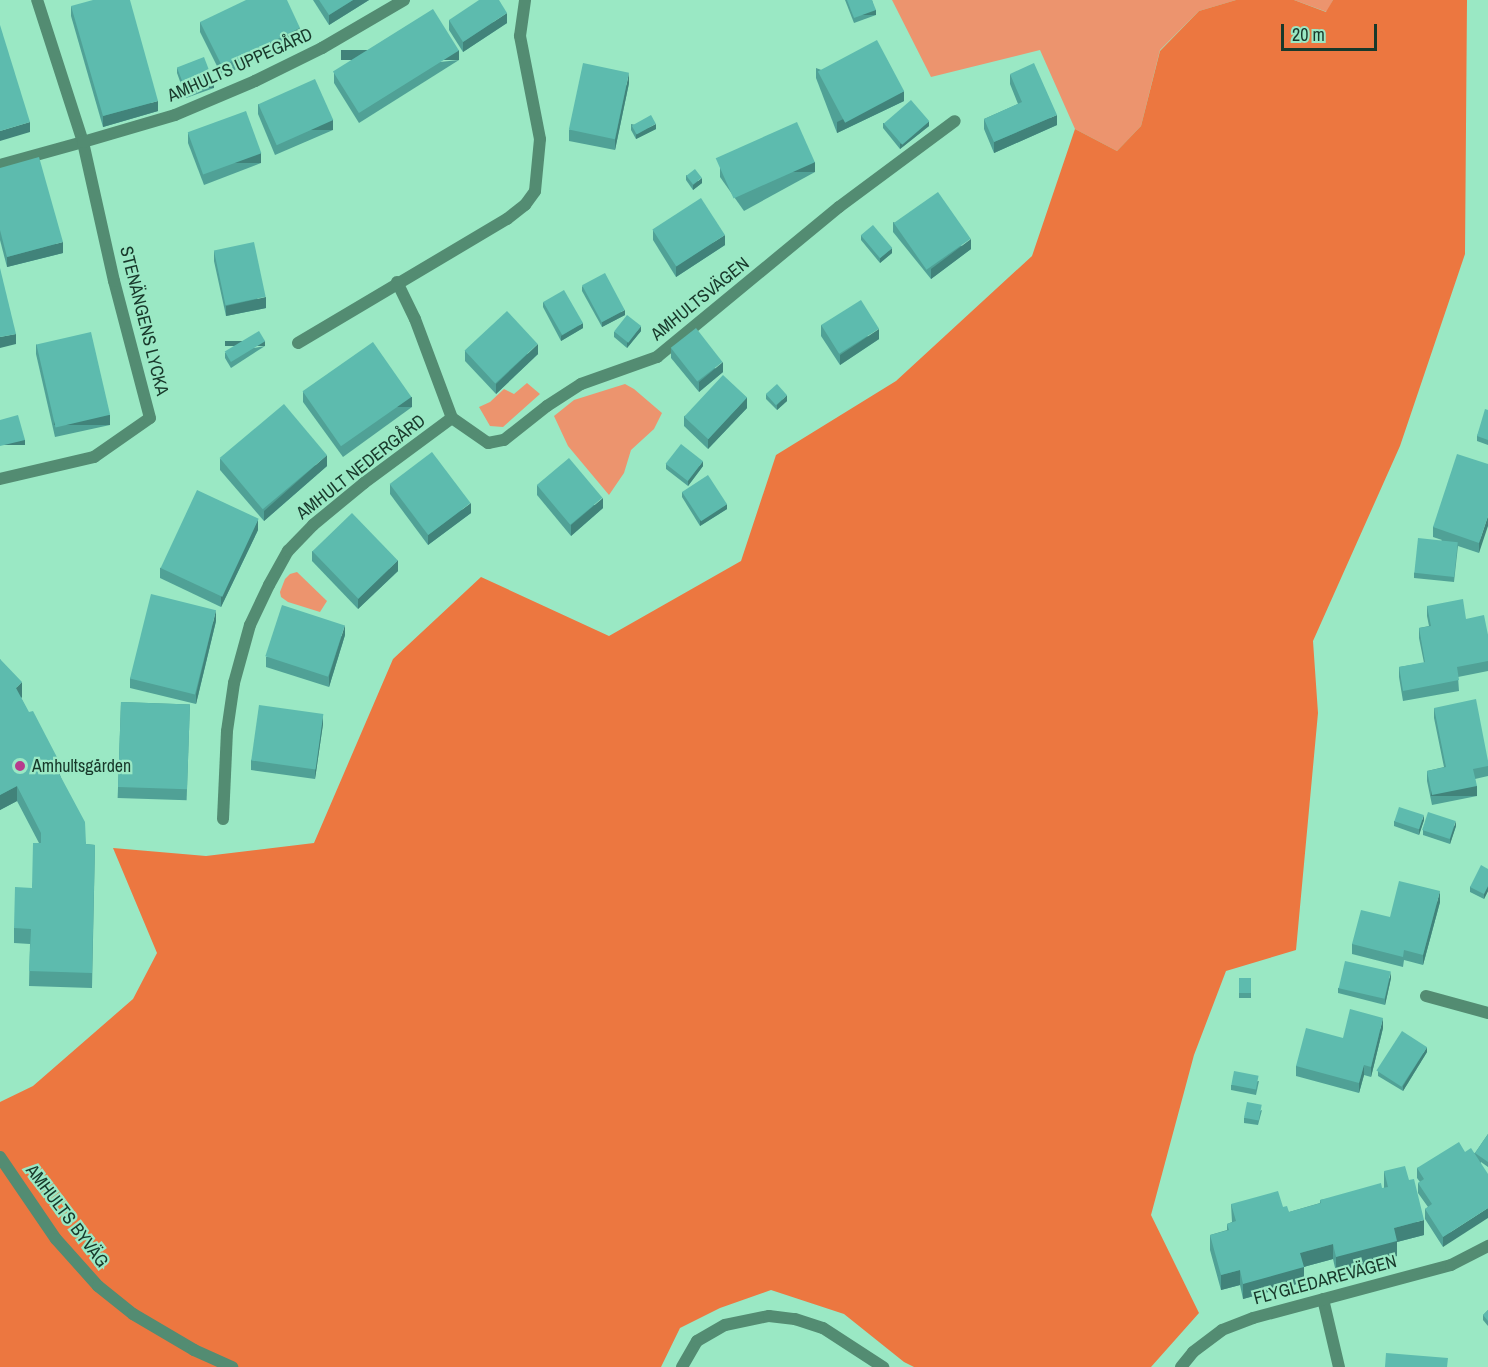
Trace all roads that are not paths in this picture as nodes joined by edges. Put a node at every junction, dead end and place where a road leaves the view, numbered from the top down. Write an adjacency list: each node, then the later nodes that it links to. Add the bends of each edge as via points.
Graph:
1 (37, 0): 5 (street)
2 (404, 0): 5 (street, AMHULTS UPPEGÅRD, via 322,48 255,81 175,115)
3 (525, 0): 7 (street, via 520,36 540,139 534,191 525,205 507,219)
4 (955, 121): 9 (street, AMHULTSVÄGEN, via 839,207 657,357 581,384 504,440 488,443)
5 (83, 142): 6 (street, AMHULTS UPPEGÅRD); 10 (street, STENÄNGENS LYCKA, via 150,418 94,457)
6 (0, 165)
7 (397, 282): 8 (street); 9 (street, via 416,319)
8 (298, 343)
9 (452, 418): 11 (street, AMHULT NEDERGÅRD, via 364,483 288,550 250,625 234,683 226,731)
10 (0, 479)
11 (223, 819)
12 (1426, 996): 13 (street)
13 (1488, 1013)
14 (0, 1157): 17 (street, AMHULTS BYVÄG, via 56,1239 98,1286 133,1314)
15 (1488, 1246): 16 (street, FLYGLEDAREVÄGEN, via 1450,1265)
16 (1323, 1299): 20 (street, FLYGLEDAREVÄGEN, via 1222,1330 1193,1352); 21 (street)
17 (232, 1367)
18 (682, 1367): 19 (street, via 697,1341 725,1325 769,1316 823,1328)
19 (884, 1367)
20 (1181, 1367)
21 (1339, 1367)

